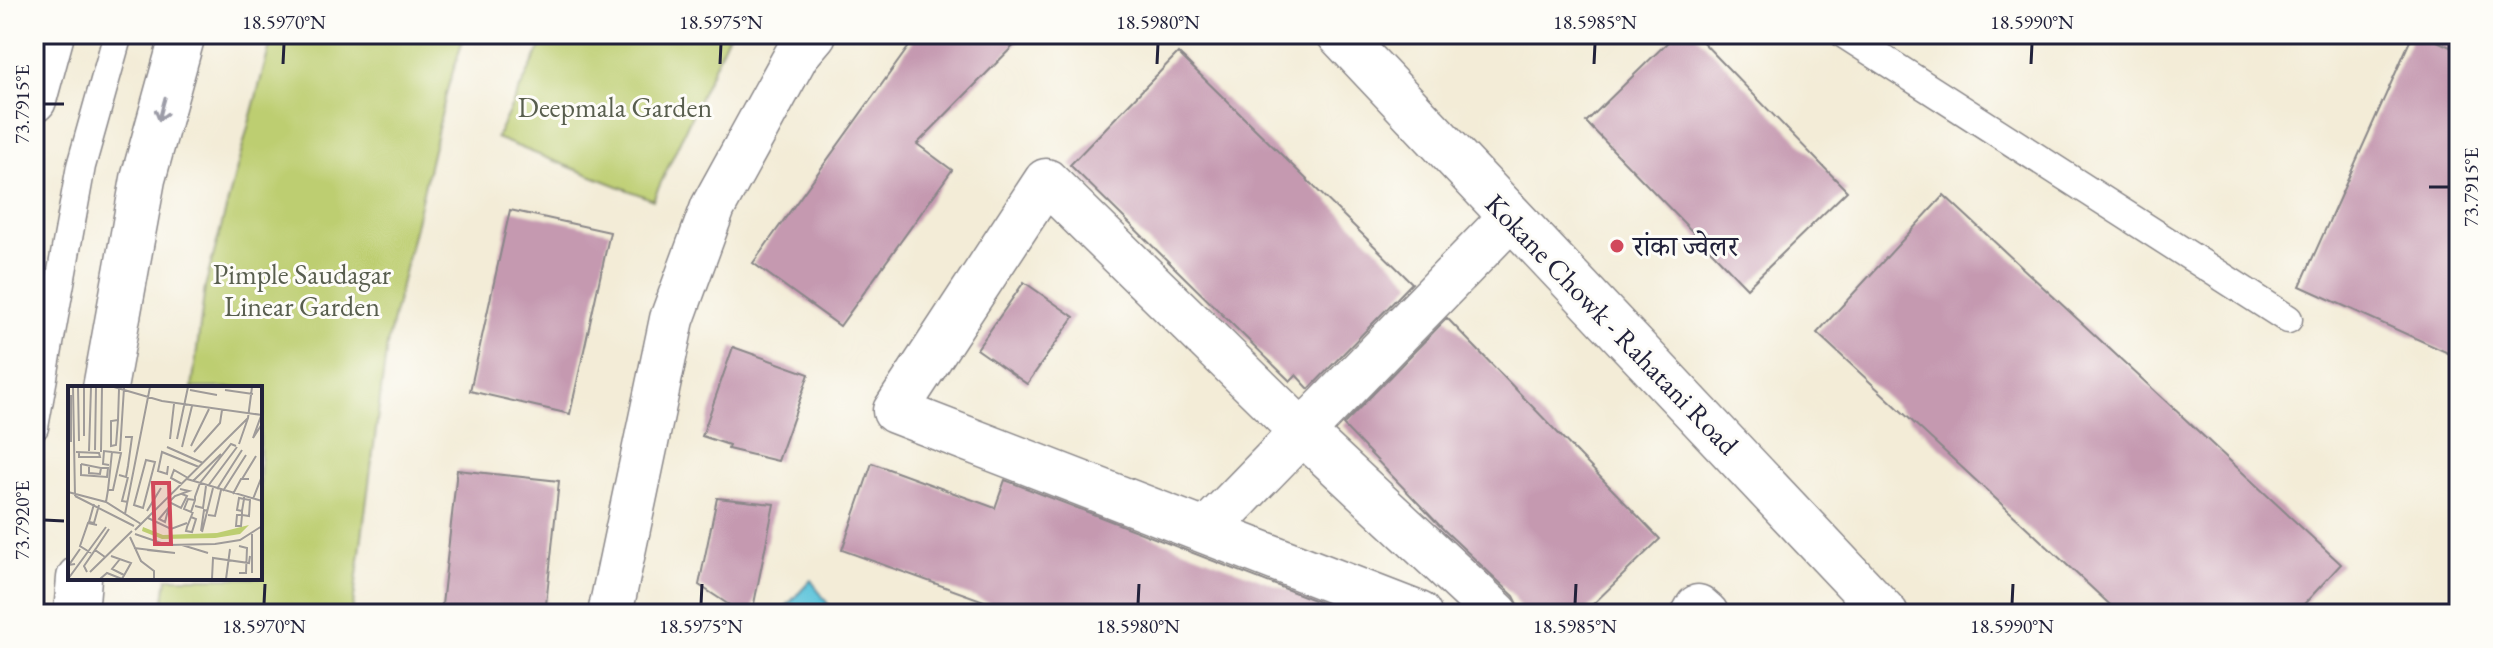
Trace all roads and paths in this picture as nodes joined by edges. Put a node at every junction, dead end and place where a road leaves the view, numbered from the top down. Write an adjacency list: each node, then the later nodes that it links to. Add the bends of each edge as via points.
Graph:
1 (52, 34): 7 (street)
2 (118, 34): 11 (lane, via 81,166)
3 (183, 34): 10 (street, one-way to 10, via 143,179)
4 (814, 34): 16 (street, via 797,54 713,207 672,319)
5 (1339, 34): 8 (street, Kokane Chowk - Rahatani Road)
6 (1844, 34): 9 (lane)
7 (34, 100)
8 (1510, 218): 12 (street); 21 (street, Kokane Chowk - Rahatani Road)
9 (2288, 319)
10 (105, 386)
11 (34, 427)
12 (1302, 432): 13 (street); 13 (street, via 1046,181 895,411); 18 (street)
13 (1206, 531): 17 (street)
14 (79, 580): 15 (street)
15 (76, 614)
16 (610, 614)
17 (1419, 614)
18 (1497, 614)
19 (1694, 614): 20 (street, via 1698,607)
20 (1706, 614)
21 (1886, 614)

